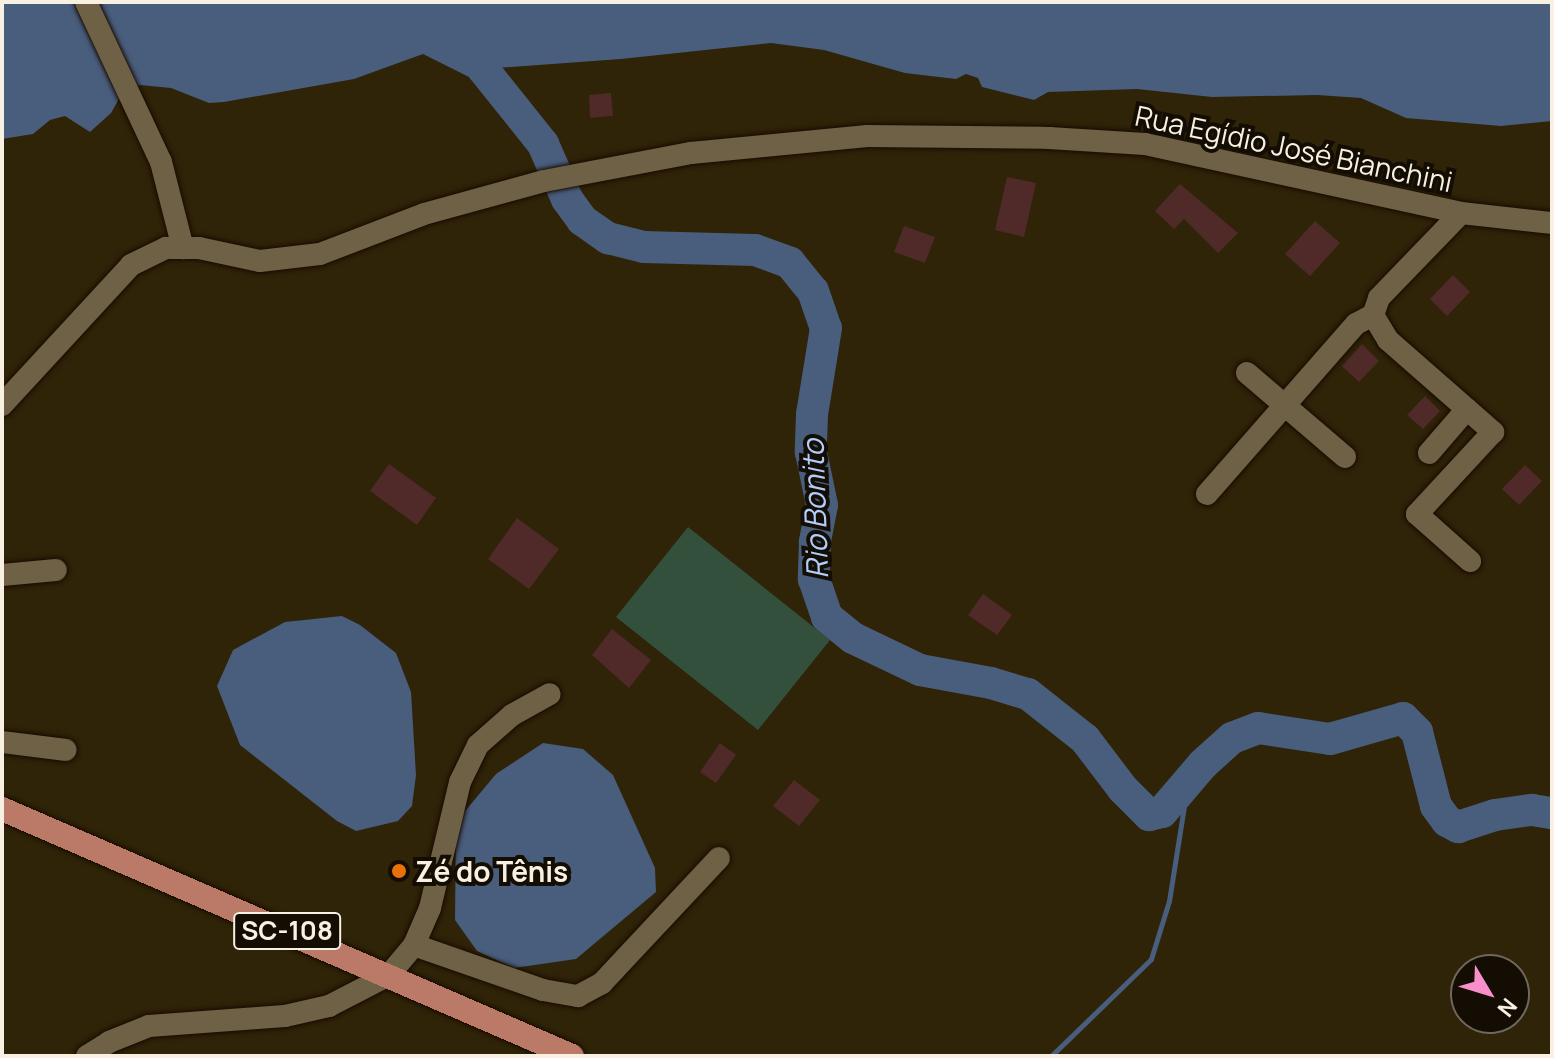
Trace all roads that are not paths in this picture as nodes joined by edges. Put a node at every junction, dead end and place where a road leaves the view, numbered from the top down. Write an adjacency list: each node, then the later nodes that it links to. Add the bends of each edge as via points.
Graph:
1 (86, 2): 4 (street, via 161,162)
2 (1461, 213): 3 (street, Rua Egídio José Bianchini); 4 (street, Rua Egídio José Bianchini, via 1145,144 867,136 691,153 544,181 424,214 320,254 260,261); 5 (street, via 1379,298)
3 (1552, 223)
4 (183, 248): 7 (street, Rua Egídio José Bianchini, via 166,248 131,265)
5 (1373, 315): 8 (street, via 1356,324); 9 (street, via 1388,340)
6 (1247, 373): 8 (street)
7 (2, 405)
8 (1285, 405): 11 (street); 12 (street)
9 (1467, 409): 10 (street); 13 (street, via 1493,432 1417,514)
10 (1429, 453)
11 (1345, 457)
12 (1207, 494)
13 (1470, 561)
14 (56, 570): 15 (street)
15 (2, 575)
16 (550, 694): 21 (street, via 512,715 478,745 460,782 430,908)
17 (2, 742): 18 (street)
18 (66, 750)
19 (2, 809): 22 (main road, SC-108)
20 (719, 858): 21 (street, via 602,983 578,996 543,990)
21 (414, 945): 22 (street)
22 (389, 975): 23 (main road, SC-108); 24 (street, via 329,1006 285,1016 149,1026)
23 (559, 1053)
24 (87, 1056)

